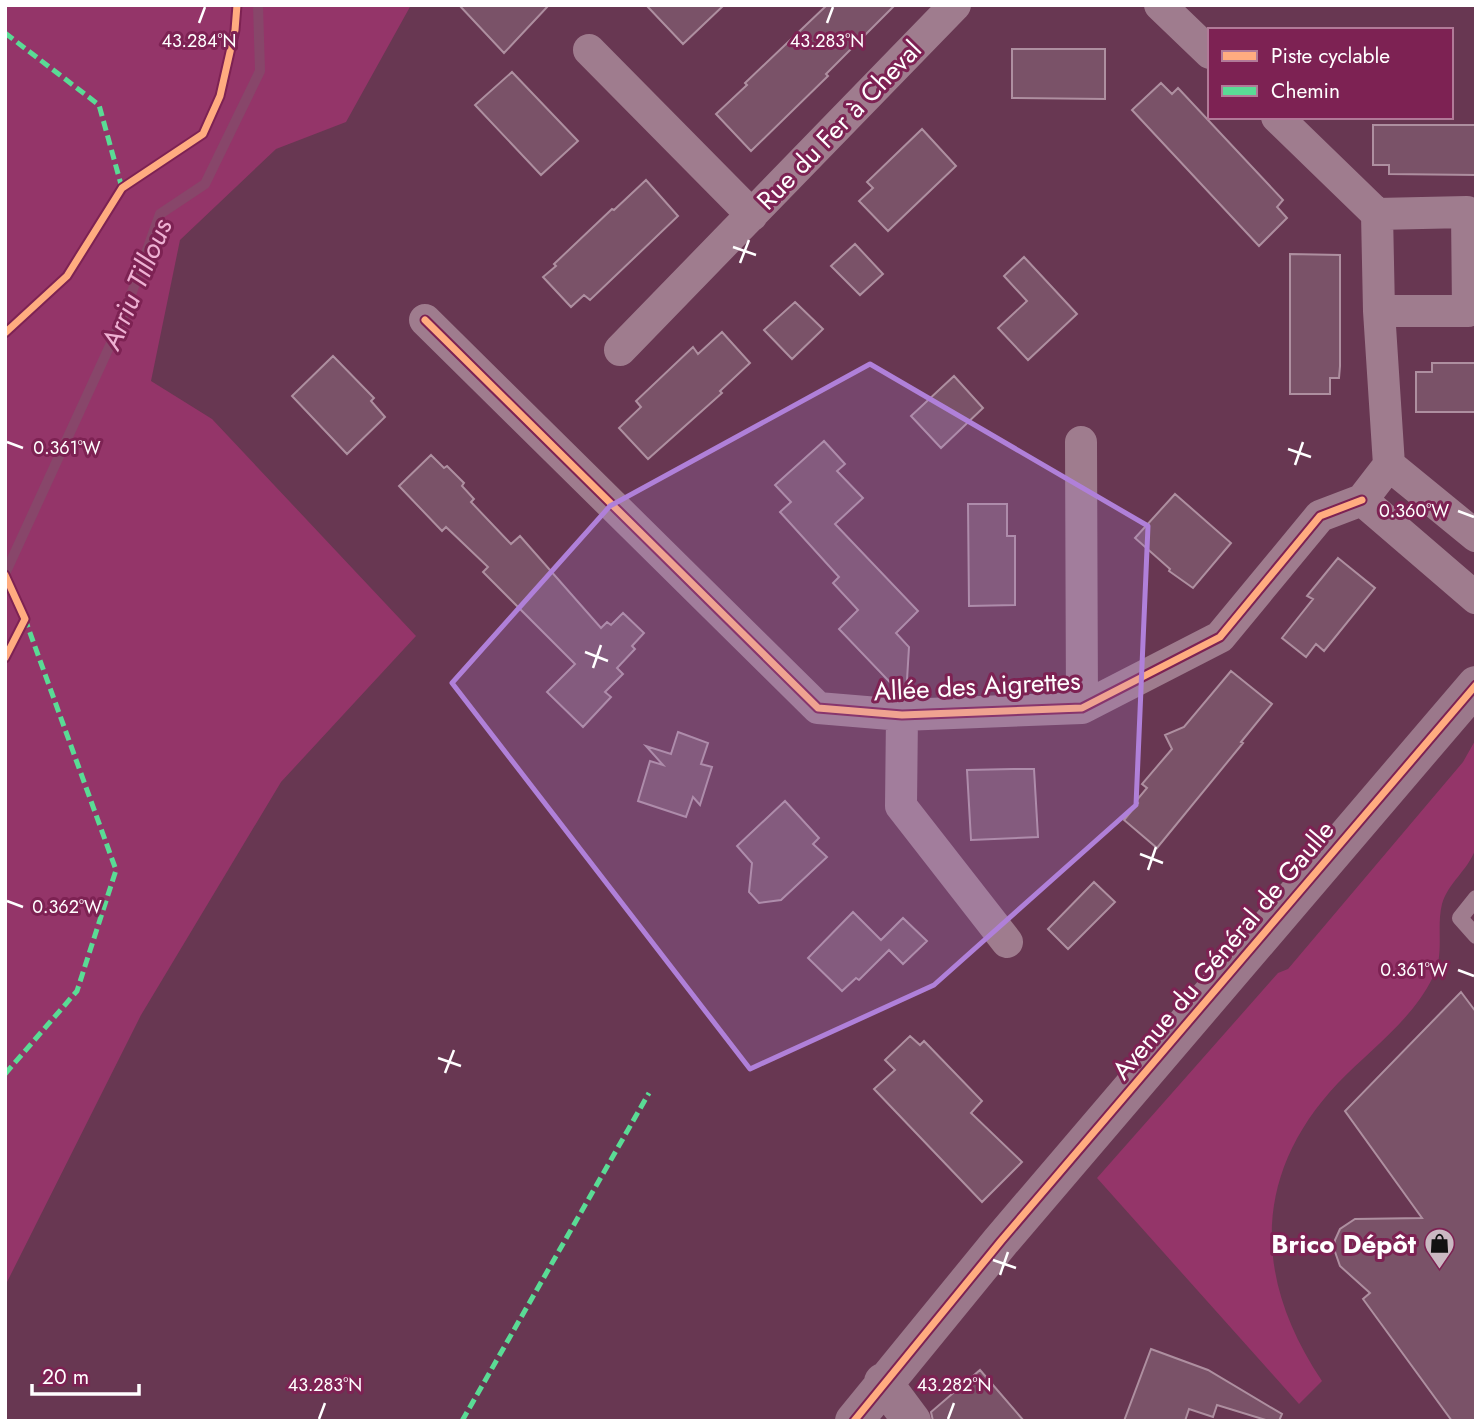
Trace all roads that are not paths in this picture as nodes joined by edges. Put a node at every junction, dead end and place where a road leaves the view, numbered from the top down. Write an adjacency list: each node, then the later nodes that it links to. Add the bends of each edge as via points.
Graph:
1 (955, 5): 7 (street, Rue du Fer à Cheval)
2 (1160, 5): 4 (street)
3 (589, 50): 7 (street, Rue du Fer à Cheval)
4 (1208, 51)
5 (1279, 119): 6 (street)
6 (1377, 214): 8 (street); 8 (street, via 1467,212 1468,311)
7 (752, 215): 10 (street, Rue du Fer à Cheval)
8 (1380, 311): 12 (street)
9 (425, 320): 18 (street, Allée des Aigrettes, via 818,708)
10 (620, 350)
11 (1081, 442): 17 (street, Allée des Aigrettes)
12 (1389, 465): 13 (street); 14 (street)
13 (1362, 500): 15 (street); 17 (street, Allée des Aigrettes, via 1320,516 1220,637)
14 (1476, 536)
15 (1476, 598)
16 (1476, 685): 22 (street, Avenue du Général de Gaulle)
17 (1082, 708): 18 (street, Allée des Aigrettes)
18 (902, 715): 21 (street, Allée des Aigrettes, via 901,806)
19 (1476, 898): 20 (lane, via 1460,918)
20 (1476, 936)
21 (1007, 942)
22 (883, 1382): 23 (street, Avenue du Général de Gaulle); 24 (street)
23 (854, 1421)
24 (912, 1421)

